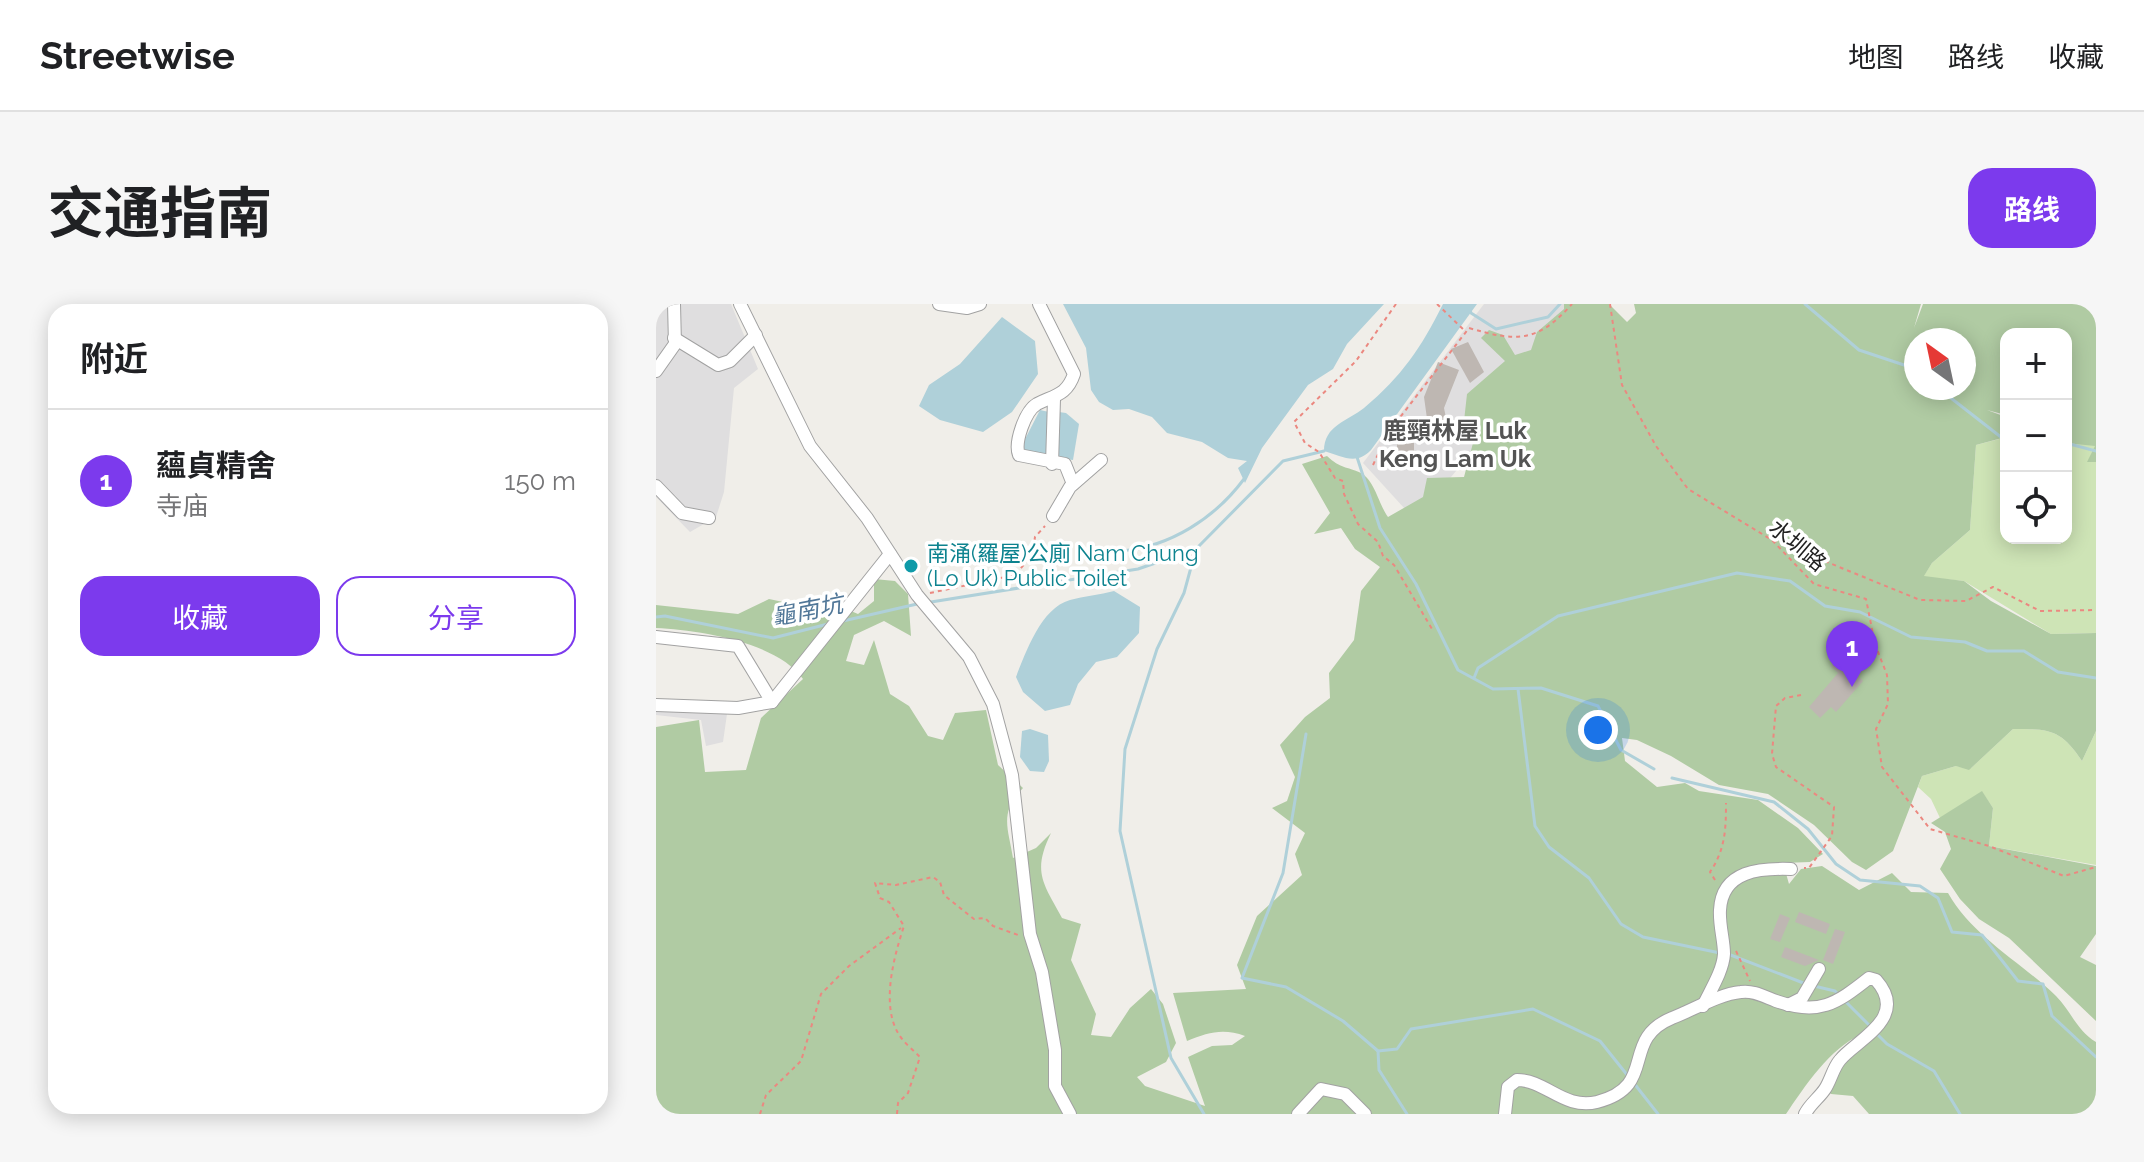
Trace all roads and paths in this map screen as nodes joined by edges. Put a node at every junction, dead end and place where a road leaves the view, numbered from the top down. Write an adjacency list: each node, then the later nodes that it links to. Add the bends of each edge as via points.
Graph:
1 (674, 304): 12 (street)
2 (740, 304): 11 (street)
3 (939, 304): 4 (street)
4 (980, 304)
5 (1039, 304): 14 (street, via 1074,374)
6 (1396, 304): 26 (path, via 1356,361 1294,422 1305,443 1343,481 1358,524 1378,542)
7 (1437, 304): 10 (path)
8 (1572, 304): 10 (path, via 1553,326 1534,336 1504,338 1469,328)
9 (1610, 304): 22 (path, 水圳路, via 1622,385 1656,446 1688,489)
10 (1466, 332): 17 (path, via 1388,433)
11 (756, 335): 12 (street, via 730,361 718,365); 23 (street, via 810,446)
12 (674, 338): 13 (street)
13 (656, 371)
14 (1054, 399): 16 (street); 16 (street, via 1029,412 1016,448 1019,455)
15 (1101, 460): 18 (street)
16 (1052, 464): 18 (street, via 1065,464)
17 (1373, 465)
18 (1073, 484): 20 (street)
19 (656, 486): 21 (street, via 682,513)
20 (1053, 516): 24 (path, via 1015,575)
21 (709, 518)
22 (1772, 540): 25 (path, via 1920,600 1966,601 1993,587 2040,611); 33 (path, 水圳路, via 1814,584 1866,599 1887,675 1888,704 1876,729 1882,767 1930,829 2064,876)
23 (890, 554): 24 (street); 29 (street)
24 (917, 595): 37 (street, via 969,657 1003,734)
25 (2096, 610)
26 (1432, 629)
27 (656, 637): 29 (street, via 738,646)
28 (1801, 695): 32 (path, via 1776,706 1772,754 1776,767 1834,807 1832,836)
29 (772, 702): 30 (street, via 738,708)
30 (656, 705)
31 (1726, 803): 35 (path, via 1726,837 1710,872)
32 (1812, 863)
33 (2096, 867)
34 (1791, 869): 35 (street, via 1752,870 1737,877)
35 (1725, 894): 38 (street)
36 (904, 926): 37 (path, via 895,909 880,898 875,883 896,885 933,877 944,895 974,919 985,918 1018,935); 43 (path, via 821,994 801,1061 766,1095); 44 (path, via 890,968 892,1010 897,1032 920,1057)
37 (1030, 934): 45 (street, via 1045,988 1055,1086)
38 (1721, 935): 40 (path, via 1742,957); 42 (street, via 1723,957)
39 (1819, 969): 41 (street, via 1802,998)
40 (1755, 993): 41 (street); 42 (street, via 1735,993)
41 (1788, 1005): 49 (street, via 1827,1005 1846,998 1869,978 1885,993 1876,1031 1840,1060)
42 (1703, 1006): 48 (street, via 1650,1030 1634,1079 1617,1094 1578,1104 1517,1080 1508,1087)
43 (760, 1114)
44 (897, 1114)
45 (1070, 1114)
46 (1298, 1114): 47 (street, via 1321,1089 1345,1094)
47 (1365, 1114)
48 (1505, 1114)
49 (1805, 1114)

